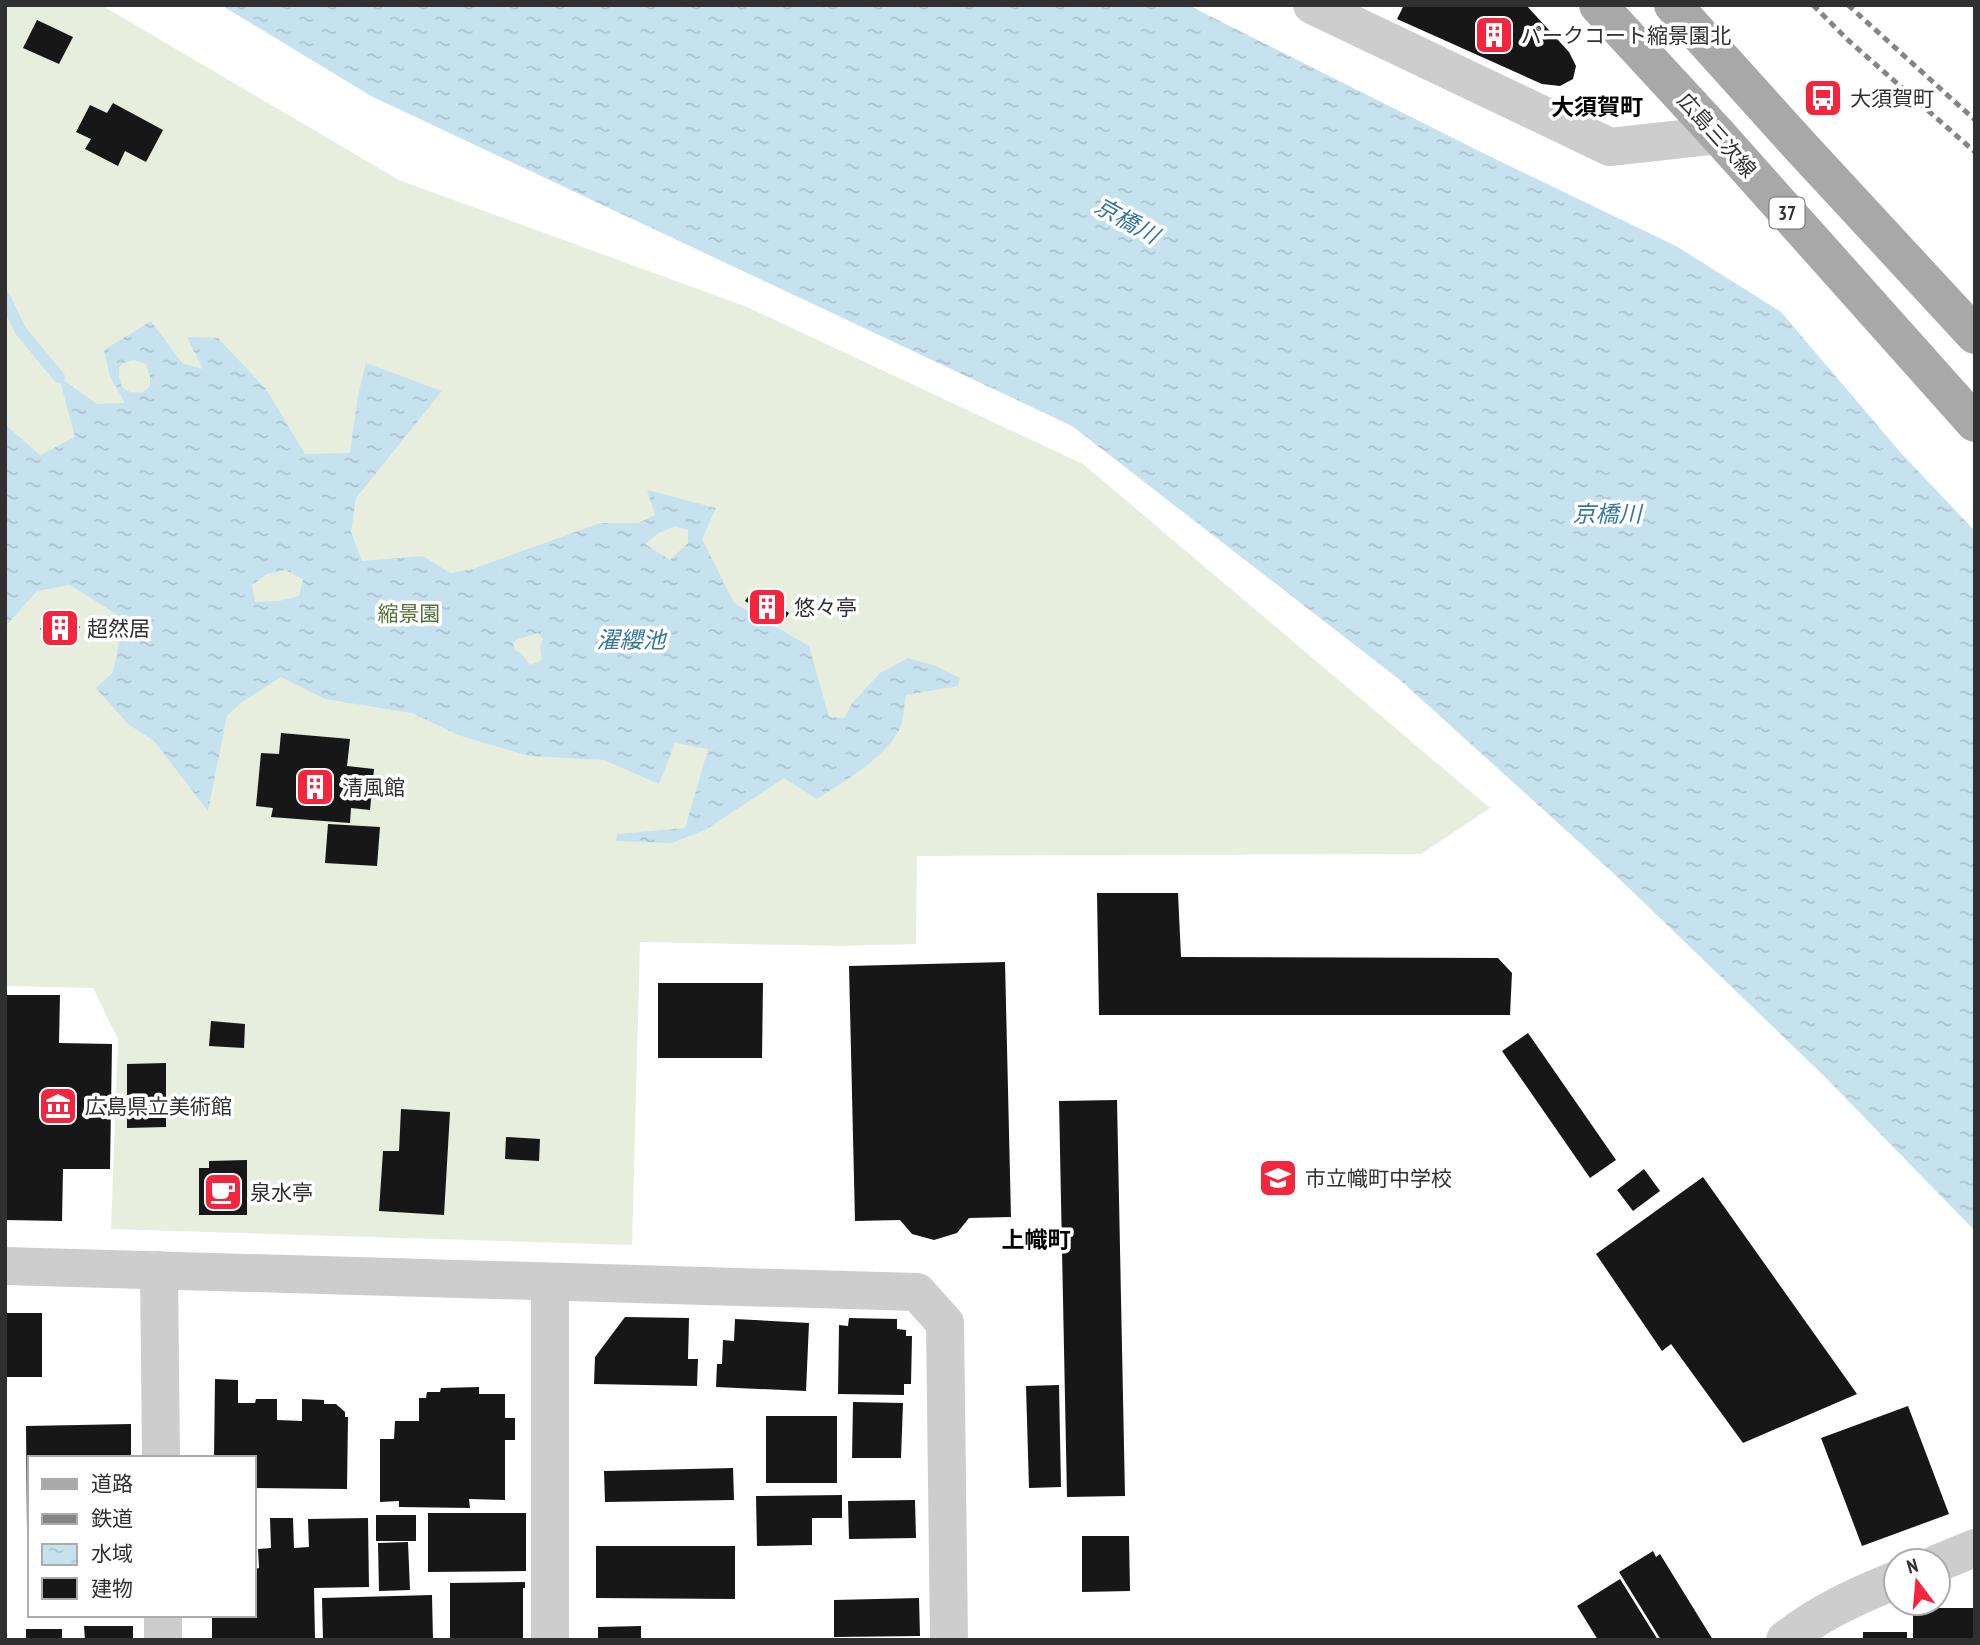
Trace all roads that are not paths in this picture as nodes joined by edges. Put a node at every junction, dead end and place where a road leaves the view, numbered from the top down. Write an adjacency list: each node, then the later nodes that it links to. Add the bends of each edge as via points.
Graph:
1 (1312, 5): 4 (street, via 1610,147)
2 (1674, 5): 5 (main road, 37)
3 (1611, 11): 4 (main road, 広島三次線 / 37)
4 (1718, 135): 6 (main road, 広島三次線 / 37)
5 (1975, 335)
6 (1975, 423)
7 (5, 1266): 8 (street)
8 (159, 1270): 9 (street); 10 (street)
9 (550, 1282): 16 (street); 17 (street, via 917,1292 945,1323)
10 (161, 1456)
11 (1975, 1548): 12 (street)
12 (1952, 1557)
13 (1882, 1585): 18 (street, via 1855,1596)
14 (163, 1617): 15 (street)
15 (163, 1640)
16 (550, 1640)
17 (949, 1640)
18 (1785, 1640)

